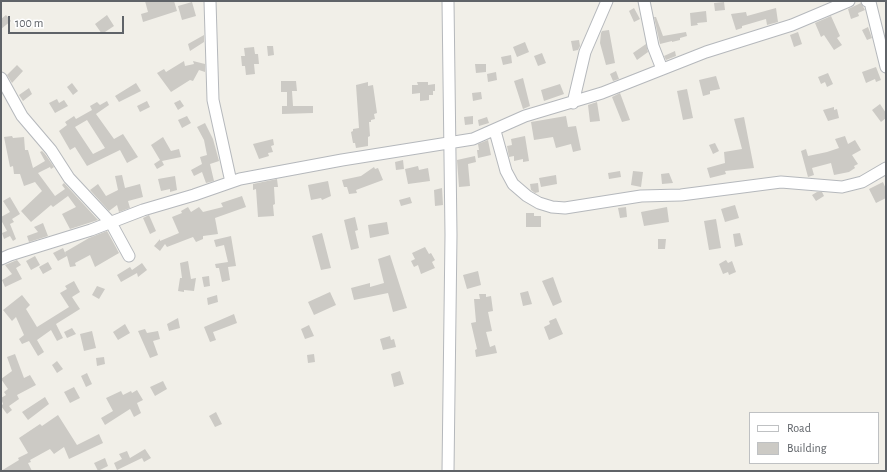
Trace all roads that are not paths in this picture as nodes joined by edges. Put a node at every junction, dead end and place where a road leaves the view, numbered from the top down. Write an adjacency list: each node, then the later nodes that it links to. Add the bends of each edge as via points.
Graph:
1 (210, 1): 15 (street, via 213,100)
2 (448, 1): 13 (street)
3 (607, 1): 11 (street, via 585,52)
4 (644, 1): 9 (street, via 653,46)
5 (849, 1): 9 (street, via 792,25)
6 (867, 1): 7 (street, via 870,2)
7 (885, 54): 8 (street)
8 (886, 67)
9 (662, 69): 11 (street)
10 (1, 78): 16 (street, via 22,116 51,150 68,178)
11 (572, 103): 12 (street, via 525,116)
12 (495, 131): 13 (street, via 473,139); 14 (street, via 506,171 513,184 539,203 565,208 641,196 689,194 781,182 842,187 862,182)
13 (449, 142): 15 (street); 19 (street, via 451,258)
14 (886, 168)
15 (231, 182): 16 (street, via 157,205)
16 (111, 223): 17 (street); 18 (street)
17 (129, 256)
18 (1, 260)
19 (448, 471)

